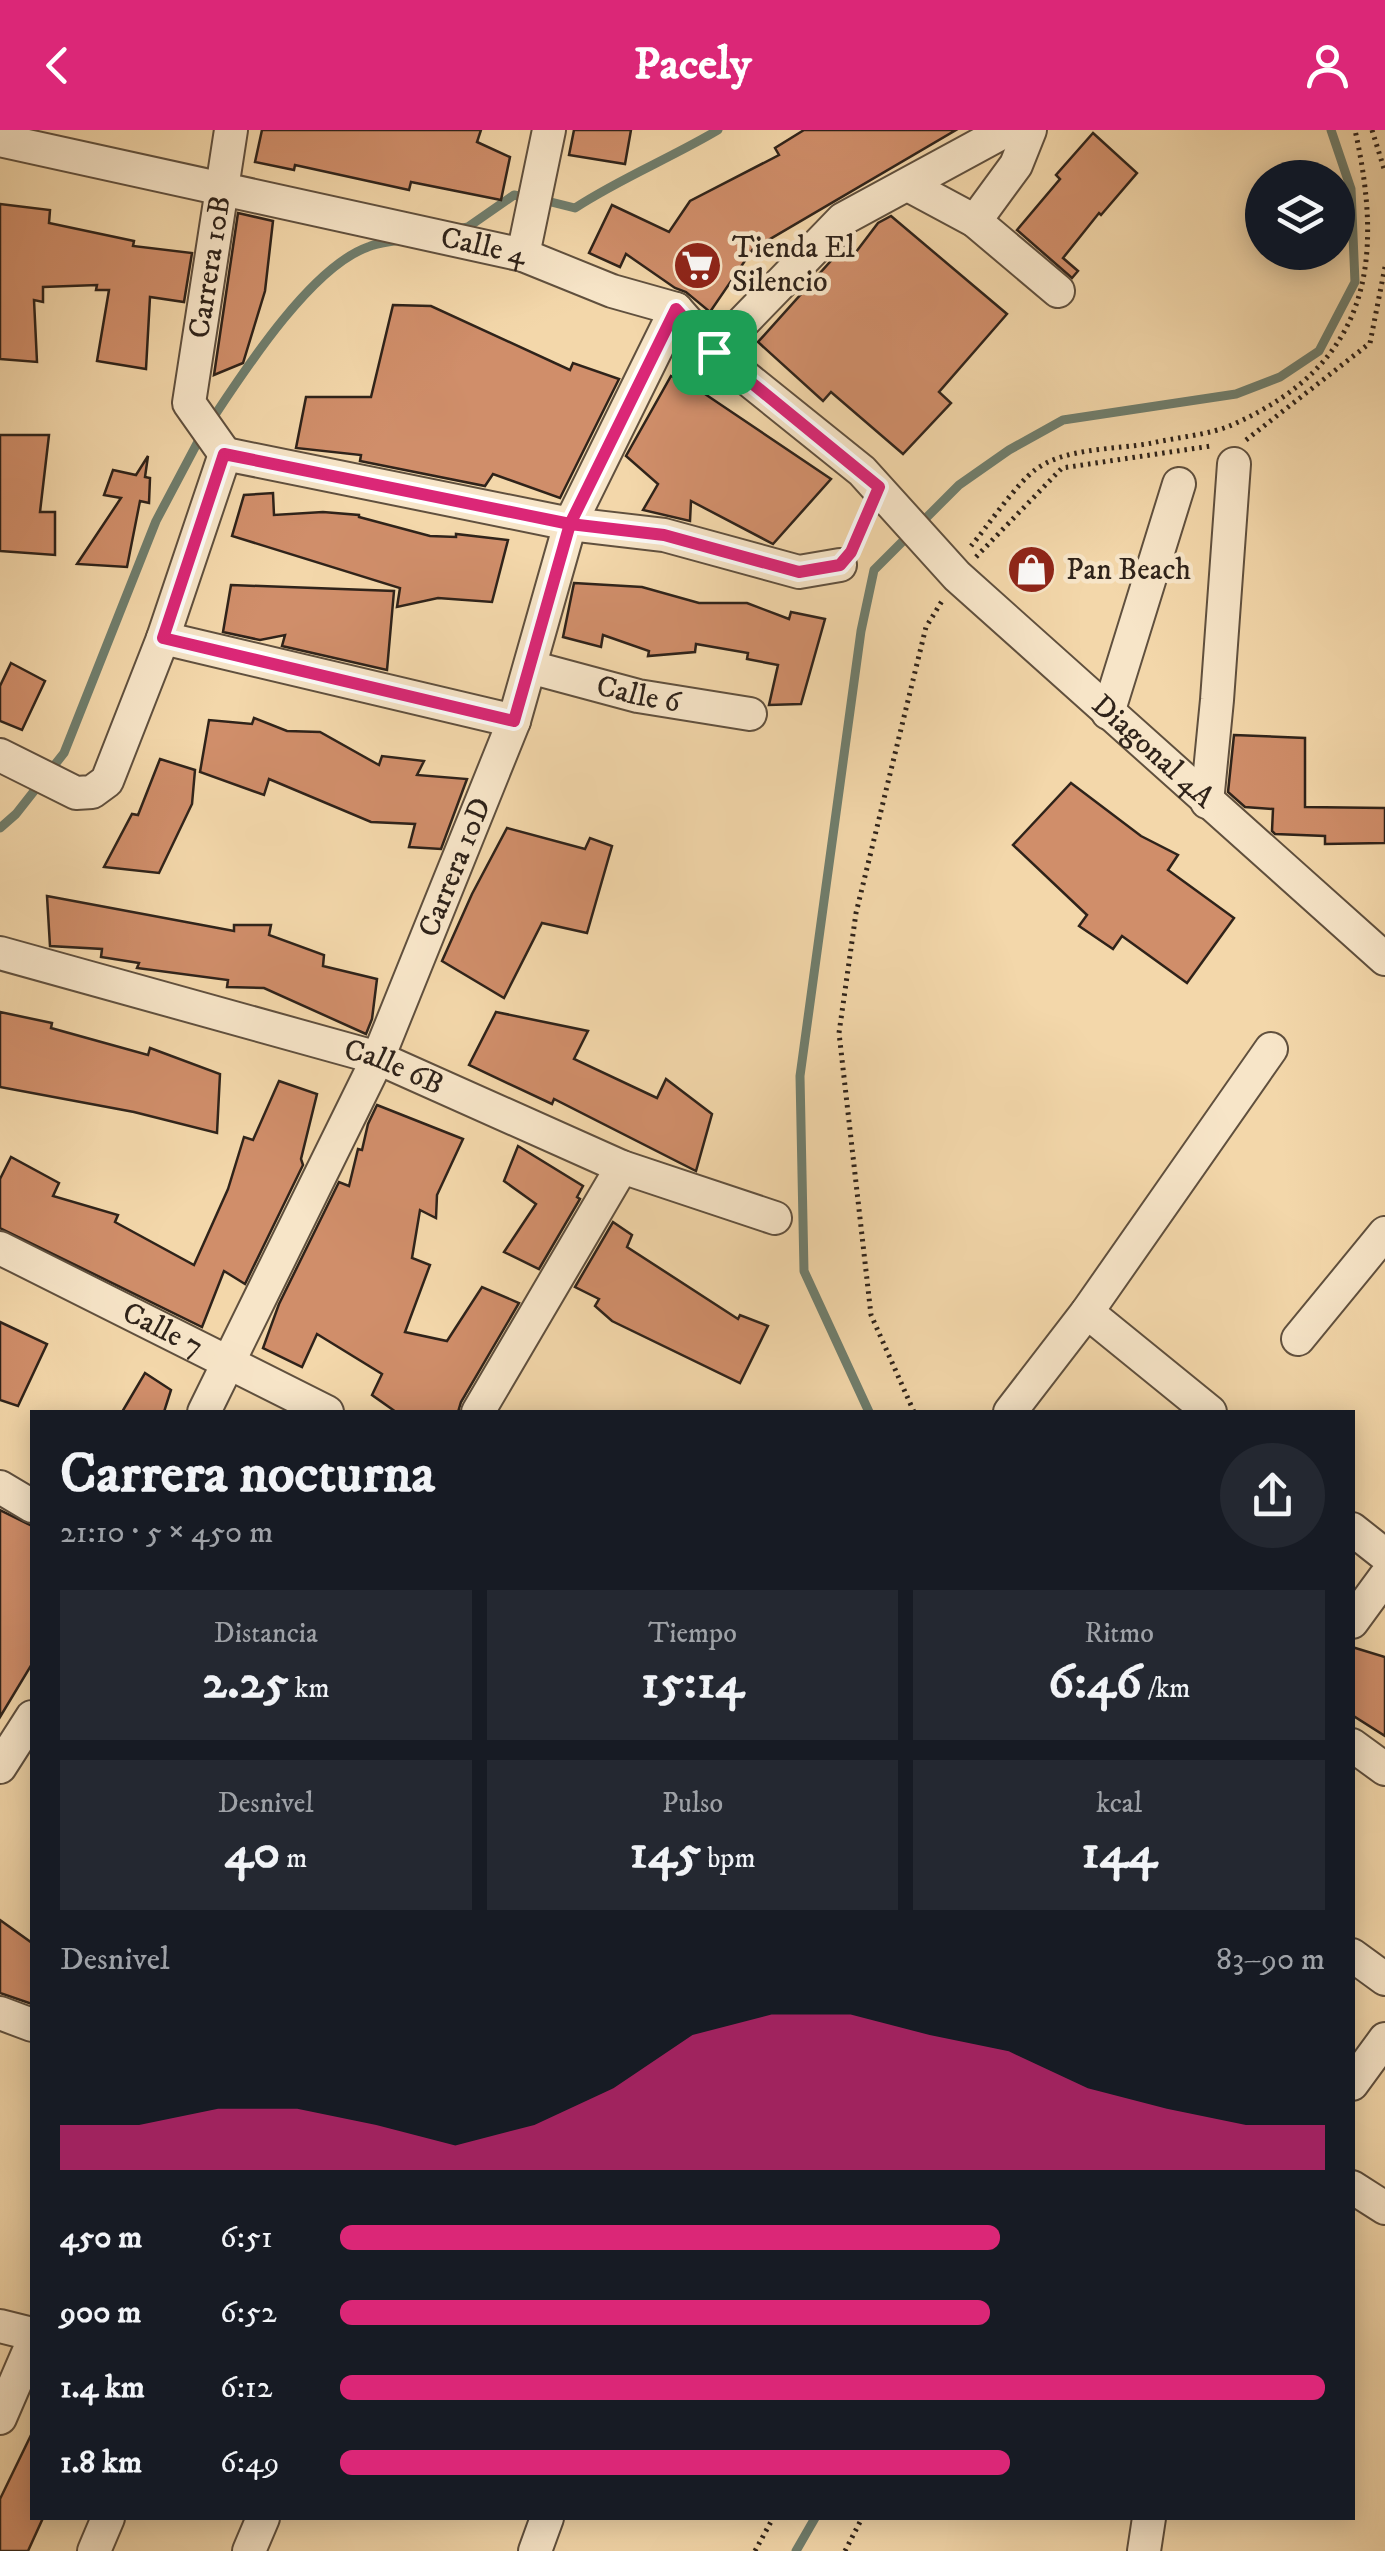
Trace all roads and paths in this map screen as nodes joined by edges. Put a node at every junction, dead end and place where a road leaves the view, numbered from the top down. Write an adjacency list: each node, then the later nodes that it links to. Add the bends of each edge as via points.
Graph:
1 (231, 130): 10 (street, Carrera 10B)
2 (549, 130): 12 (street)
3 (1007, 130): 9 (street)
4 (1030, 130): 11 (street, via 1016,165)
5 (1355, 130): 23 (path, via 1373,226 1368,283 1347,337 1316,372 1230,426 1065,456 1034,470)
6 (1372, 130): 8 (path)
7 (0, 140): 10 (street, Calle 4)
8 (1385, 172)
9 (908, 185): 11 (street); 16 (street, via 843,219)
10 (220, 186): 12 (street, Calle 4); 17 (street, Carrera 10B, via 190,404)
11 (975, 221): 14 (street)
12 (523, 256): 15 (street, Calle 4)
13 (1385, 266): 18 (path, via 1370,342)
14 (1058, 291)
15 (676, 309): 16 (street); 21 (street, Carrera 10D)
16 (714, 352): 20 (street)
17 (220, 449): 21 (street); 24 (street)
18 (1235, 449): 23 (path, via 1062,468); 30 (street)
19 (1179, 484): 26 (street)
20 (886, 494): 22 (path); 23 (street, Diagonal 4A)
21 (570, 524): 22 (street, via 664,535 799,572); 25 (street, Carrera 10D)
22 (840, 565)
23 (954, 572): 26 (street, Diagonal 4A); 45 (path, via 926,627 856,913 839,1032 871,1315)
24 (163, 638): 28 (street); 29 (street, via 106,781 92,792 76,793)
25 (530, 668): 27 (street, Calle 6, via 638,696); 28 (street, Carrera 10D)
26 (1108, 713): 30 (street, Diagonal 4A)
27 (750, 714)
28 (514, 721): 34 (street, Carrera 10D)
29 (12, 761)
30 (1207, 802): 32 (street, Diagonal 4A)
31 (0, 953): 34 (street, Calle 6B)
32 (1385, 959)
33 (1271, 1049): 39 (street)
34 (378, 1058): 35 (street, Calle 6B); 41 (street, Carrera 10D)
35 (622, 1167): 36 (street, Calle 6B); 44 (street)
36 (775, 1218)
37 (1385, 1232): 40 (street)
38 (0, 1248): 41 (street, Calle 7)
39 (1087, 1312): 46 (street); 47 (street)
40 (1298, 1339)
41 (227, 1364): 42 (street, Carrera 10D); 43 (street, Calle 7)
42 (205, 1410)
43 (323, 1410)
44 (479, 1410)
45 (913, 1410)
46 (1012, 1410)
47 (1208, 1410)
48 (0, 1487): 49 (street)
49 (30, 1505)
50 (1355, 1530): 51 (street)
51 (1385, 1555)
52 (1385, 1577): 53 (street)
53 (1355, 1618)
54 (30, 1721): 56 (street)
55 (1355, 1748): 57 (street)
56 (10, 1758)
57 (1385, 1769)
58 (1355, 1957): 59 (street)
59 (1385, 1979)
60 (0, 2013): 61 (street)
61 (30, 2024)
62 (1385, 2039): 63 (street)
63 (1355, 2080)
64 (1355, 2190): 65 (street)
65 (1385, 2208)
66 (0, 2326): 67 (street)
67 (30, 2334)
68 (30, 2349): 69 (street)
69 (0, 2418)
70 (107, 2520): 76 (street)
71 (261, 2520): 77 (street)
72 (545, 2520): 78 (street)
73 (771, 2520): 79 (path)
74 (861, 2520): 80 (path)
75 (1149, 2520): 81 (street)
76 (94, 2551)
77 (249, 2551)
78 (536, 2551)
79 (755, 2551)
80 (845, 2551)
81 (1144, 2551)

